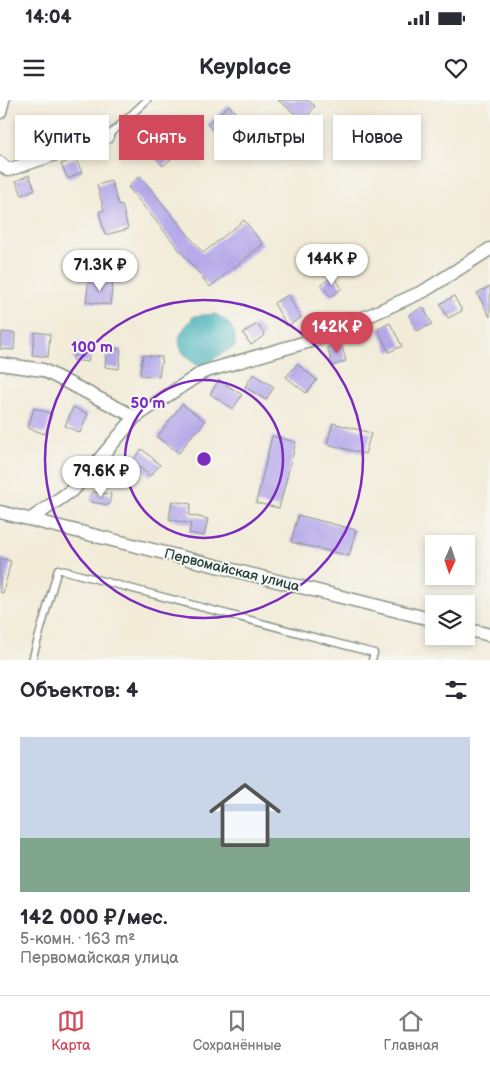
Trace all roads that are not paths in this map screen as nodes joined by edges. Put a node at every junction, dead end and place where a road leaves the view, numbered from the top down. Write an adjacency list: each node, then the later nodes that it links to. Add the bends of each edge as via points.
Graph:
1 (3, 100): 3 (street)
2 (147, 100): 4 (lane)
3 (0, 112)
4 (109, 135)
5 (25, 160): 6 (street)
6 (4, 166)
7 (490, 249): 9 (street, via 424,291 317,339 203,372)
8 (0, 364): 9 (street, via 43,370)
9 (135, 417): 11 (street, via 75,488)
10 (0, 512): 11 (street, Первомайская улица)
11 (31, 519): 12 (street, Первомайская улица)
12 (425, 618)
13 (475, 631): 14 (street)
14 (490, 634)
15 (32, 660): 16 (lane, via 58,569 374,653)
16 (372, 660)

